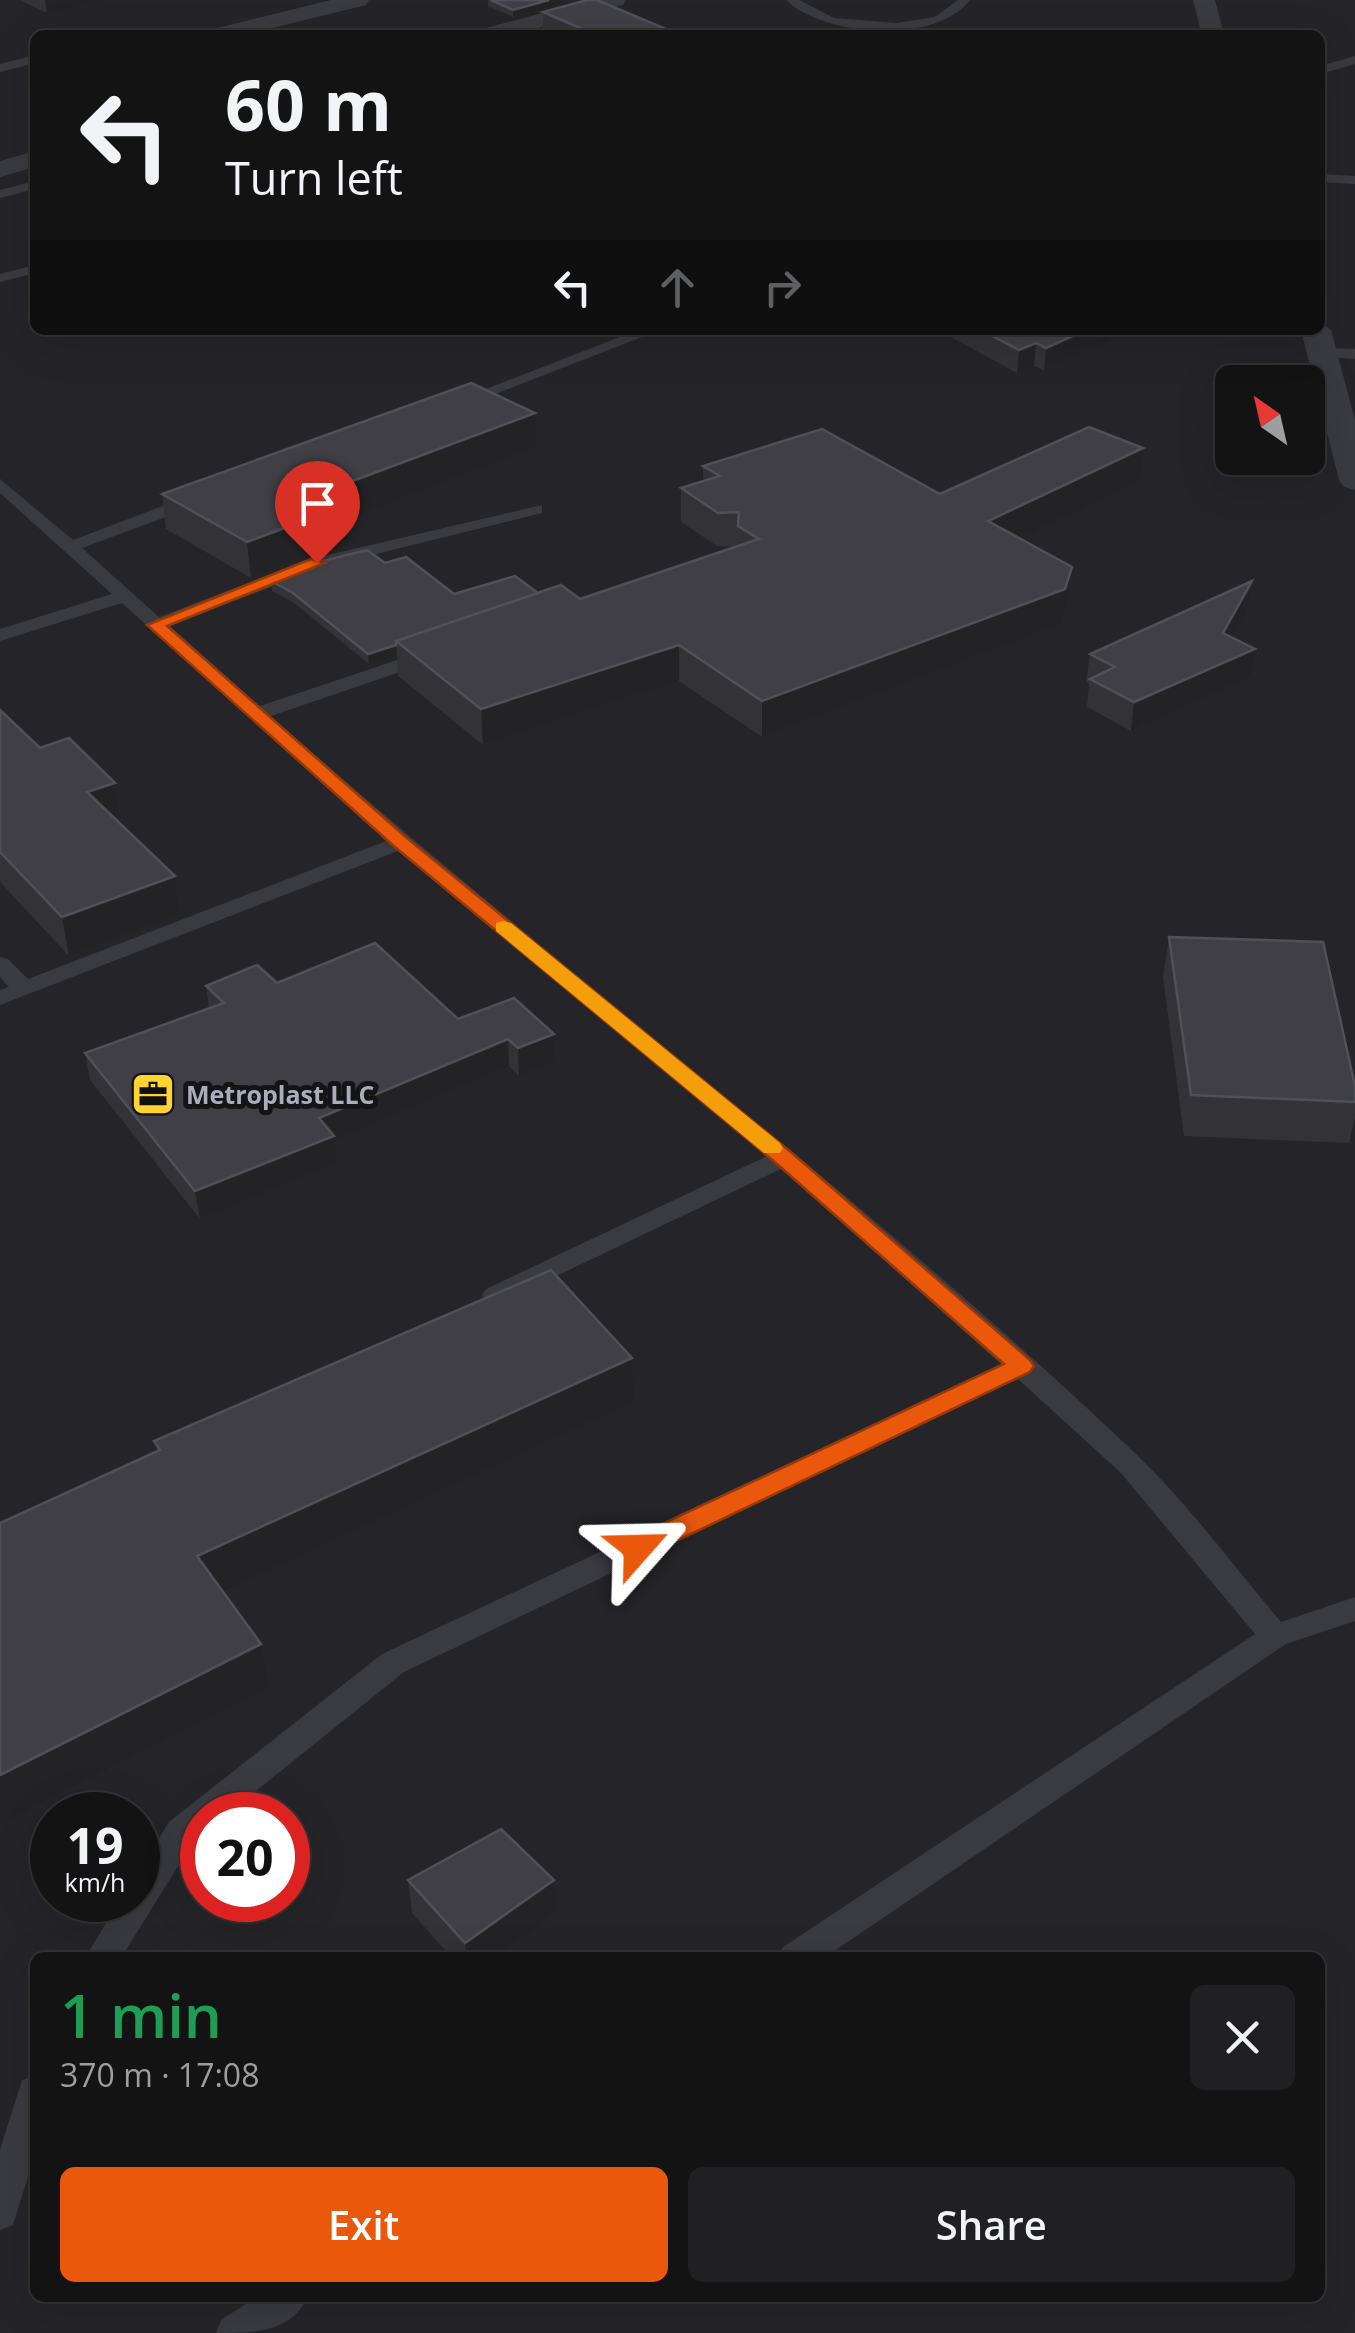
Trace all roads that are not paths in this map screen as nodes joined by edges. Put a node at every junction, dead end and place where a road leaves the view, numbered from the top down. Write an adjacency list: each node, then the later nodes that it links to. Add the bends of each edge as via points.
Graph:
1 (358, 0): 6 (street)
2 (615, 0): 7 (street)
3 (792, 0): 4 (lane, via 820,18 878,26 944,18)
4 (964, 0)
5 (1204, 0): 8 (street)
6 (237, 30)
7 (506, 30)
8 (1212, 30)
9 (30, 60): 11 (lane)
10 (1355, 60): 12 (lane)
11 (0, 68)
12 (1325, 69)
13 (30, 160): 14 (street)
14 (0, 169)
15 (1325, 178): 16 (lane)
16 (1355, 180)
17 (30, 186): 18 (lane)
18 (0, 194)
19 (30, 270): 20 (lane)
20 (0, 278)
21 (639, 335): 24 (lane)
22 (1319, 342): 23 (lane); 25 (street)
23 (1355, 354)
24 (439, 410)
25 (1355, 480)
26 (0, 484): 29 (lane)
27 (217, 492): 29 (lane)
28 (536, 510): 31 (lane, via 317,563)
29 (69, 548): 30 (lane)
30 (123, 597): 31 (lane); 32 (lane)
31 (156, 625): 34 (lane)
32 (0, 636)
33 (447, 650): 34 (lane)
34 (258, 714): 35 (lane)
35 (402, 843): 37 (lane); 39 (lane)
36 (0, 964): 37 (lane)
37 (24, 988): 38 (lane)
38 (0, 998)
39 (784, 1158): 40 (lane); 41 (lane)
40 (478, 1303)
41 (1022, 1366): 43 (lane, via 1131,1466); 44 (lane, via 393,1663 181,1832)
42 (1355, 1609): 43 (lane)
43 (1275, 1636): 45 (lane)
44 (106, 1952)
45 (804, 1952)
46 (30, 2109): 47 (lane)
47 (0, 2212)
48 (282, 2302): 49 (lane)
49 (235, 2333)

